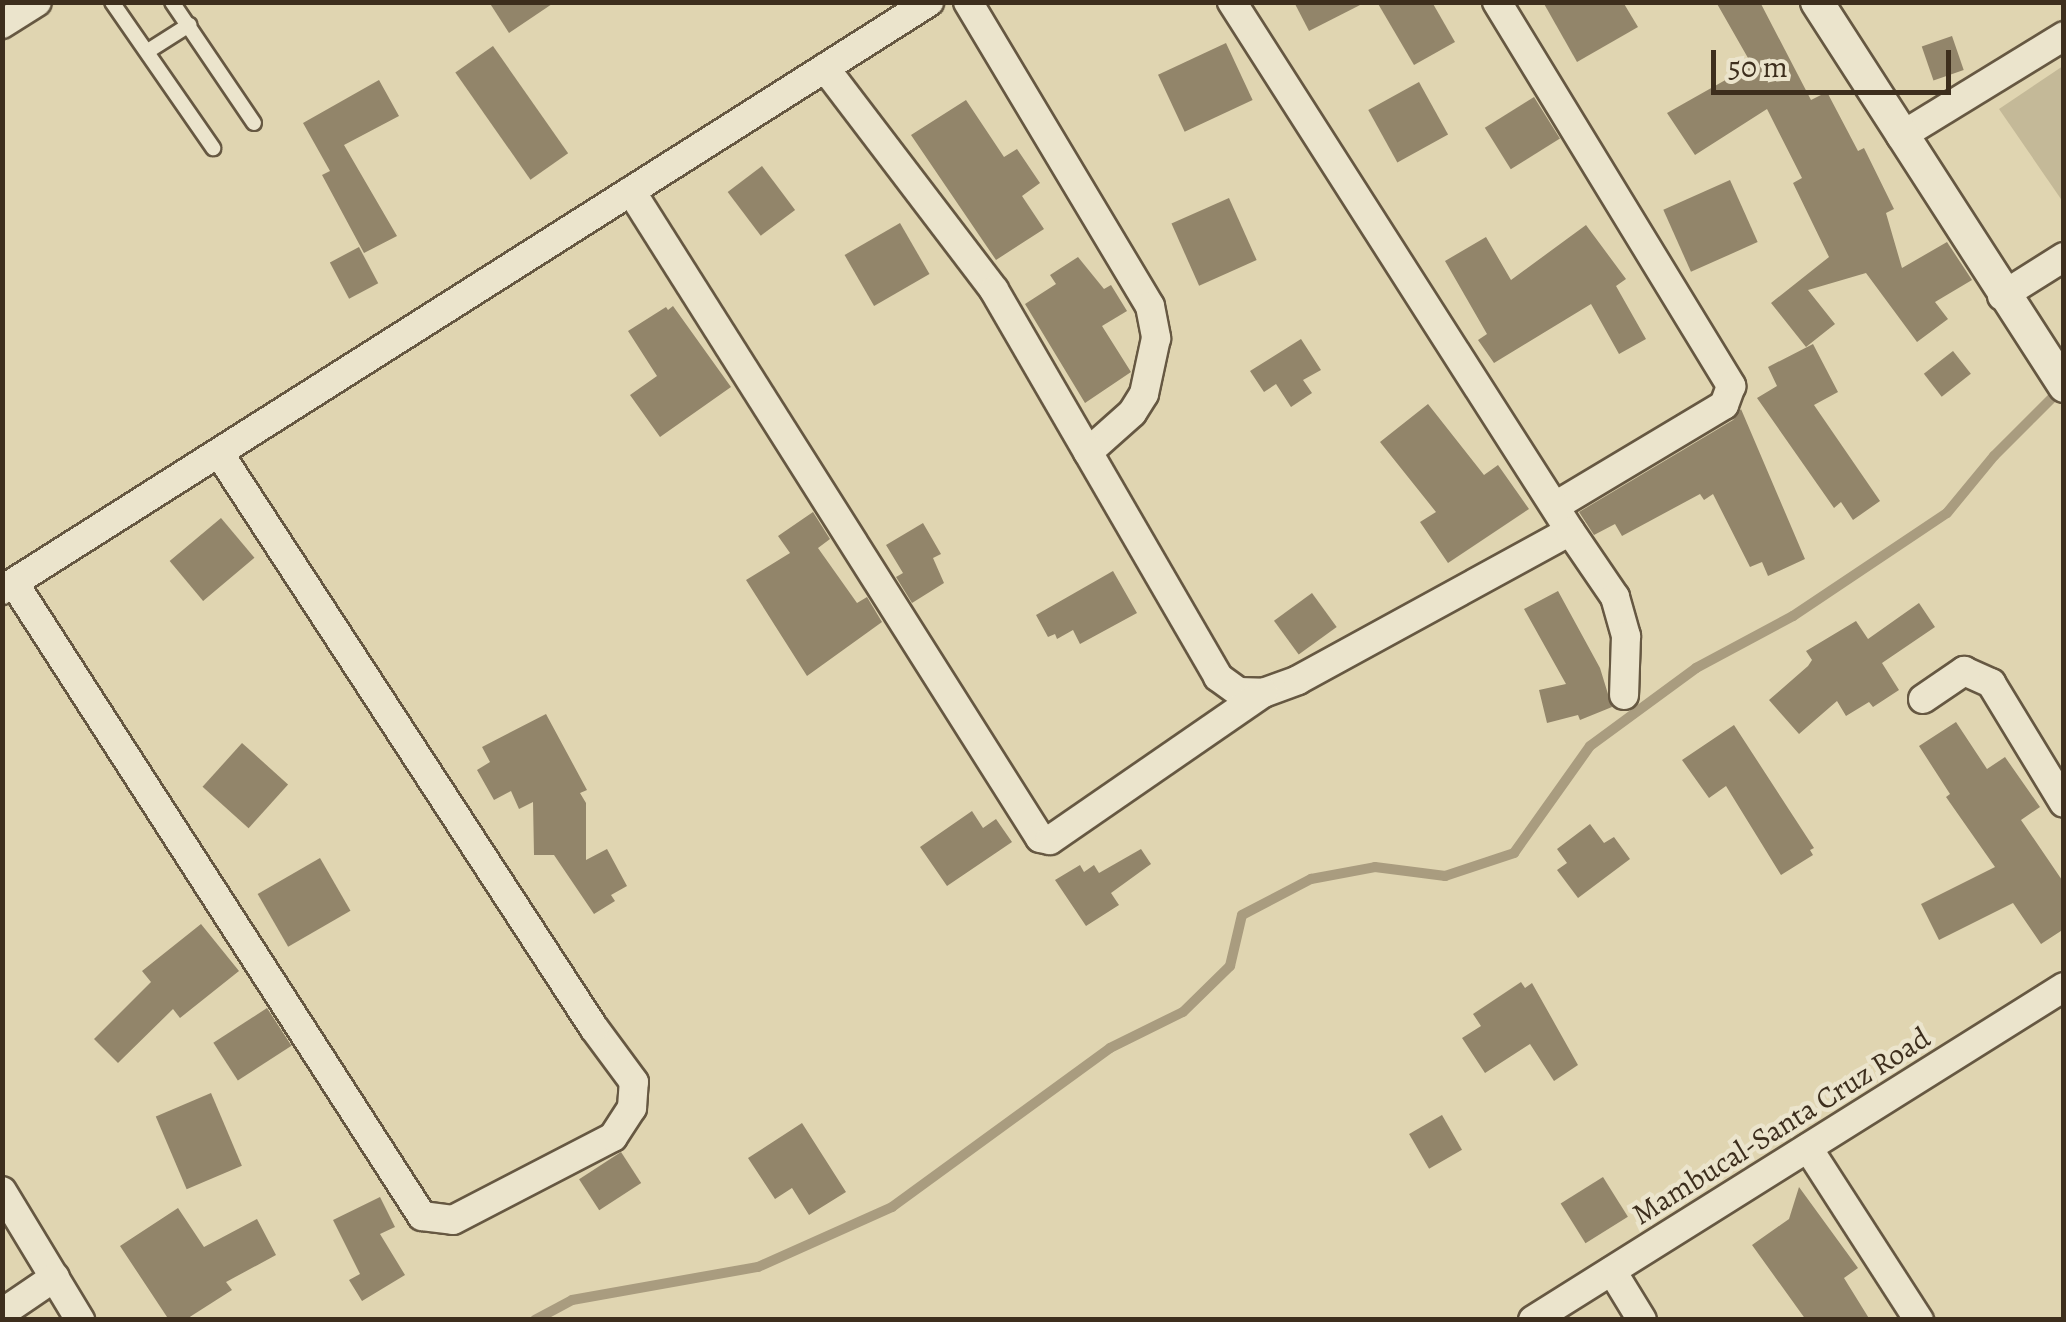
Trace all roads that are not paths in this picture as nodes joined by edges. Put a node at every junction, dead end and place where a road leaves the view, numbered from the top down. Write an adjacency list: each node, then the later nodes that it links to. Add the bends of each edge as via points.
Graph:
1 (37, 2): 9 (street)
2 (112, 2): 12 (lane)
3 (172, 2): 10 (lane)
4 (928, 2): 13 (street)
5 (968, 2): 22 (street, via 1150,306 1156,338 1144,394)
6 (1232, 2): 23 (street)
7 (1496, 2): 23 (street, via 1732,386 1724,404)
8 (1817, 2): 15 (street)
9 (2, 24)
10 (189, 25): 12 (lane); 14 (lane)
11 (2064, 36): 15 (street)
12 (148, 51): 16 (lane)
13 (825, 68): 17 (street); 22 (street, via 994,290)
14 (254, 123)
15 (1901, 136): 19 (street)
16 (213, 148)
17 (631, 191): 21 (street); 26 (street, via 1040,838 1050,840)
18 (2064, 257): 19 (street)
19 (2002, 296): 20 (street)
20 (2054, 373)
21 (219, 452): 25 (street); 25 (street, via 634,1082 632,1108 613,1137 453,1220 422,1216)
22 (1088, 452): 26 (street, via 1218,677 1240,692)
23 (1557, 505): 24 (street)
24 (1570, 531): 26 (street); 27 (street, via 1615,597 1626,636)
25 (8, 586)
26 (1263, 693)
27 (1624, 694)
28 (1923, 700): 29 (street, via 1964,671 1991,683)
29 (2064, 802)
30 (2064, 987): 31 (street, Mambucal-Santa Cruz Road)
31 (1808, 1148): 33 (street, Mambucal-Santa Cruz Road); 39 (street)
32 (2, 1190): 34 (street)
33 (1612, 1271): 37 (street, Mambucal-Santa Cruz Road); 38 (street)
34 (55, 1276): 35 (street); 36 (street)
35 (2, 1314)
36 (80, 1320)
37 (1533, 1320)
38 (1642, 1320)
39 (1919, 1320)

